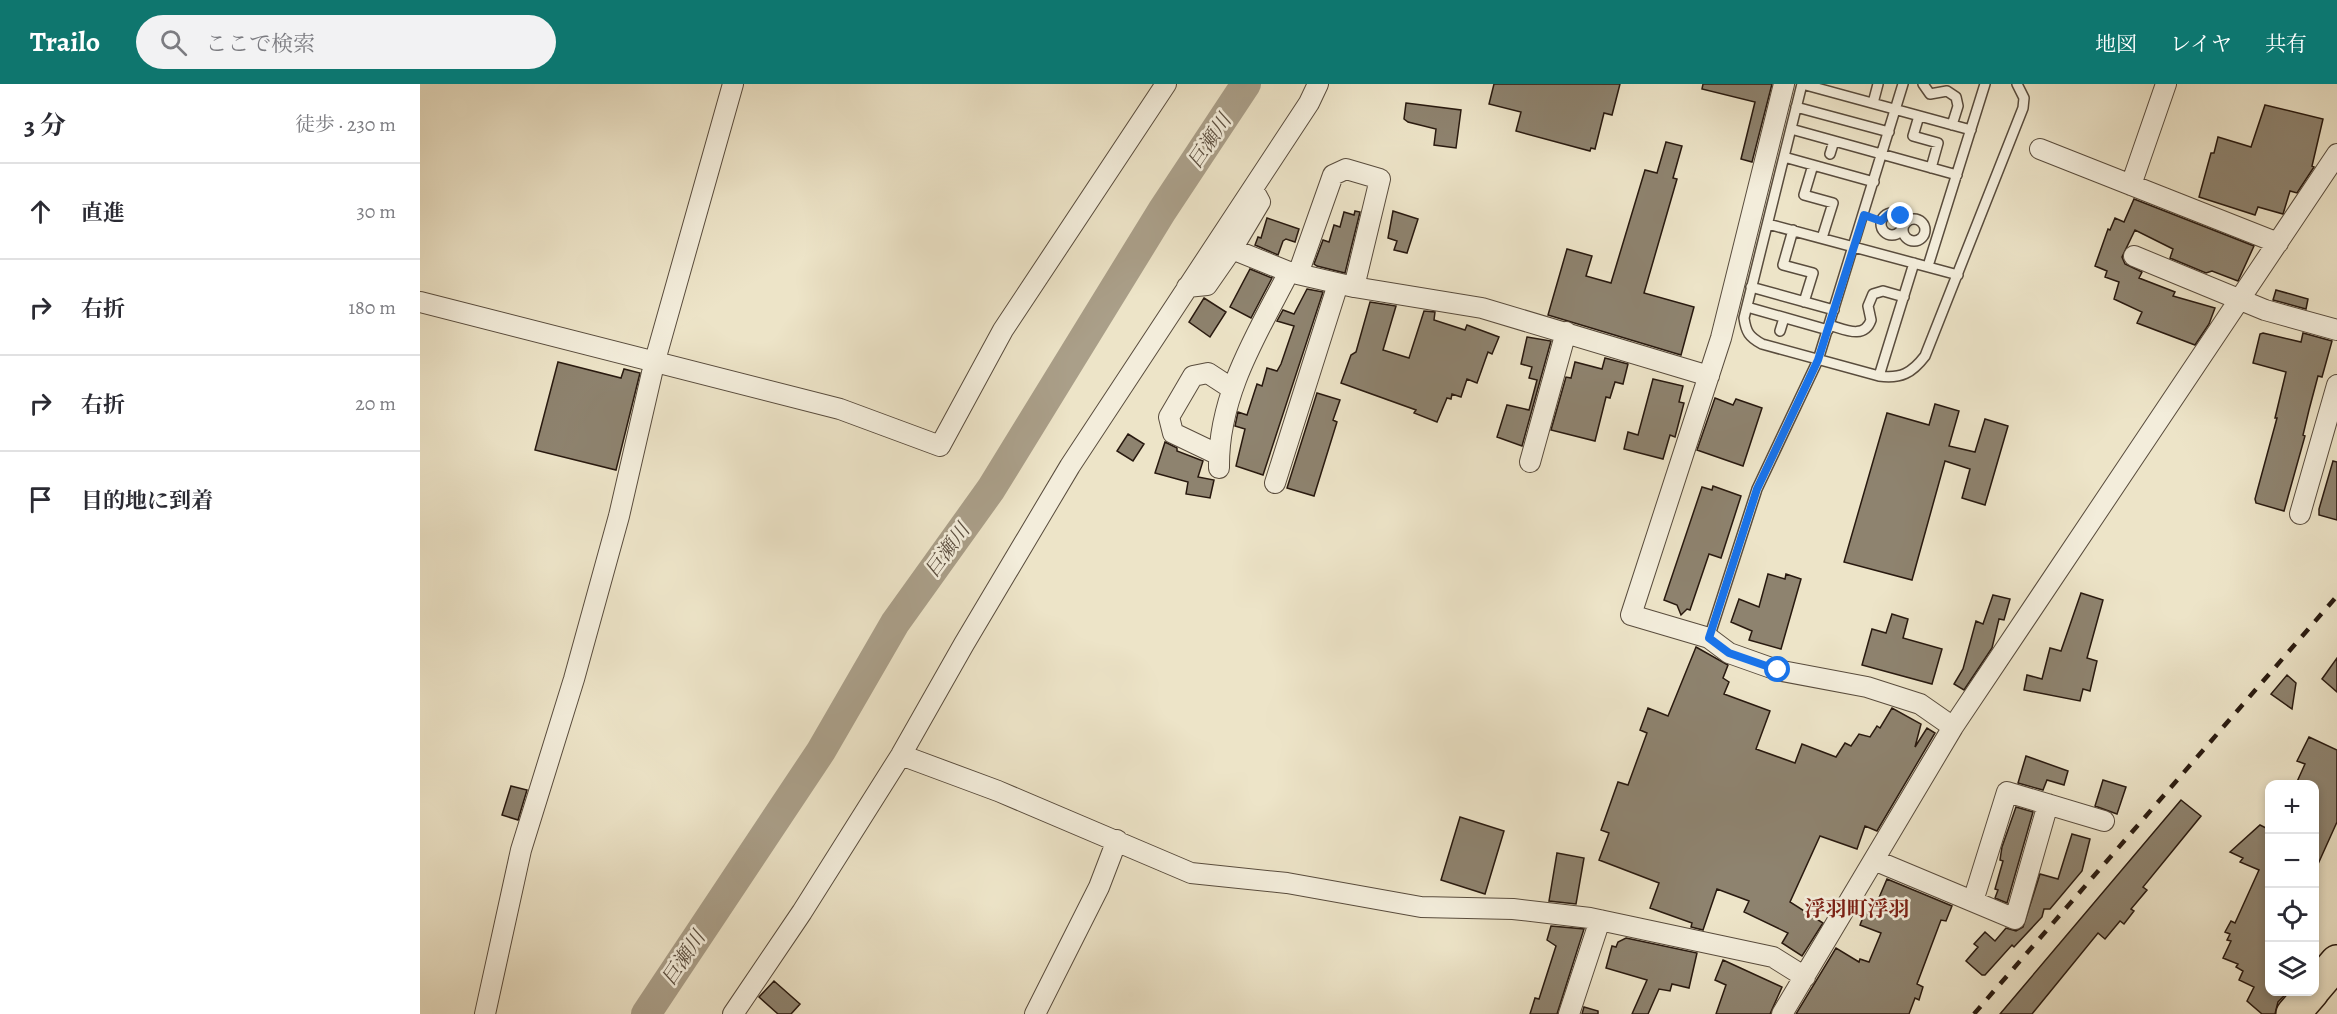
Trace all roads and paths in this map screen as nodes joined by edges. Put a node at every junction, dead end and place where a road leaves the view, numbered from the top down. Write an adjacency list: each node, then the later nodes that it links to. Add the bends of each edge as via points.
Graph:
1 (732, 84): 64 (street)
2 (1166, 84): 64 (street, via 1002,330 939,447 840,409)
3 (1318, 84): 31 (street)
4 (1784, 84): 65 (street)
5 (1802, 84): 12 (lane); 13 (lane)
6 (1878, 84): 12 (lane)
7 (1903, 84): 14 (lane)
8 (1923, 84): 16 (lane, via 1930,94 1947,91 1956,98 1958,106)
9 (1985, 84): 18 (lane)
10 (2017, 84): 48 (lane, via 2024,98 2023,108)
11 (2166, 84): 30 (street)
12 (1873, 104): 14 (lane)
13 (1796, 107): 17 (lane); 19 (lane)
14 (1896, 110): 15 (lane); 19 (lane)
15 (1919, 116): 16 (lane); 27 (lane, via 1913,136 1938,143)
16 (1952, 125): 18 (lane)
17 (1791, 129): 20 (lane); 25 (lane)
18 (1971, 130): 28 (lane)
19 (1889, 132): 23 (lane)
20 (1834, 141): 22 (lane); 23 (lane)
21 (2040, 149): 30 (street)
22 (1830, 154)
23 (1882, 154): 27 (lane); 29 (lane)
24 (2337, 154): 41 (street)
25 (1784, 157): 26 (lane); 34 (lane)
26 (1813, 165): 29 (lane); 39 (lane, via 1804,195 1833,203)
27 (1931, 168): 28 (lane)
28 (1957, 175): 38 (lane)
29 (1874, 182): 32 (lane)
30 (2131, 185): 41 (street)
31 (1252, 189): 43 (street, via 1260,202); 50 (street)
32 (1864, 215): 33 (lane); 42 (lane)
33 (1881, 221): 35 (lane, via 1887,214 1895,213 1903,219); 35 (lane, via 1882,230 1888,235 1896,235)
34 (1768, 224): 36 (lane); 51 (lane)
35 (1903, 227): 37 (lane, via 1907,221 1917,219 1923,222); 40 (lane, via 1904,234)
36 (1793, 230): 39 (lane); 55 (lane, via 1783,265 1812,273)
37 (1925, 233): 38 (lane); 40 (lane, via 1921,239)
38 (1938, 236): 46 (lane)
39 (1822, 238): 42 (lane)
40 (1912, 240): 45 (lane)
41 (2278, 243): 53 (street)
42 (1855, 247): 45 (lane); 57 (lane)
43 (1232, 249): 47 (street); 50 (street, via 1207,285)
44 (2133, 256): 53 (street)
45 (1910, 262): 46 (lane); 52 (lane)
46 (1928, 266): 48 (lane)
47 (1294, 273): 49 (street); 49 (street, via 1334,174 1346,169 1380,179); 68 (street)
48 (1958, 275): 66 (lane, via 1925,356 1914,370 1893,378)
49 (1346, 286): 62 (street, via 1482,308); 70 (street)
50 (1187, 287): 74 (street, via 1070,466)
51 (1751, 287): 55 (lane); 56 (lane)
52 (1904, 297): 59 (lane, via 1883,291 1873,294 1868,306 1870,326 1859,333); 66 (lane)
53 (2239, 300): 60 (street); 73 (street)
54 (420, 302): 64 (street)
55 (1804, 302): 57 (lane)
56 (1747, 307): 58 (lane); 63 (lane, via 1744,318 1750,338)
57 (1834, 310): 59 (lane)
58 (1784, 318): 59 (lane); 61 (lane)
59 (1828, 328): 63 (lane)
60 (2337, 330)
61 (1780, 331)
62 (1566, 332): 65 (street); 69 (street)
63 (1818, 360): 66 (lane); 72 (lane, via 1757,489)
64 (654, 364): 85 (street, via 619,516 521,850)
65 (1709, 376): 72 (street, via 1631,615)
66 (1879, 376)
67 (2337, 385): 71 (street)
68 (1232, 388): 68 (street, via 1219,443 1219,461 1173,433 1169,417 1193,376 1208,373)
69 (1530, 462)
70 (1275, 483)
71 (2300, 514)
72 (1709, 638): 73 (street, via 1729,653 1778,670 1867,687 1920,704)
73 (1953, 727): 78 (street)
74 (901, 755): 77 (street); 86 (street)
75 (2048, 804): 76 (street); 79 (street, via 2007,792); 79 (street, via 2015,919)
76 (2104, 821)
77 (1117, 840): 80 (street, via 1191,873 1287,883 1421,907 1513,909); 87 (street, via 1099,887)
78 (1874, 860): 79 (street); 82 (street)
79 (1973, 901)
80 (1600, 920): 82 (street, via 1773,957); 88 (street)
81 (2337, 962): 83 (highway)
82 (1805, 977): 89 (street)
83 (2319, 983)
84 (2308, 996): 90 (highway)
85 (485, 1014)
86 (732, 1014)
87 (1035, 1014)
88 (1569, 1014)
89 (1782, 1014)
90 (2294, 1014)

